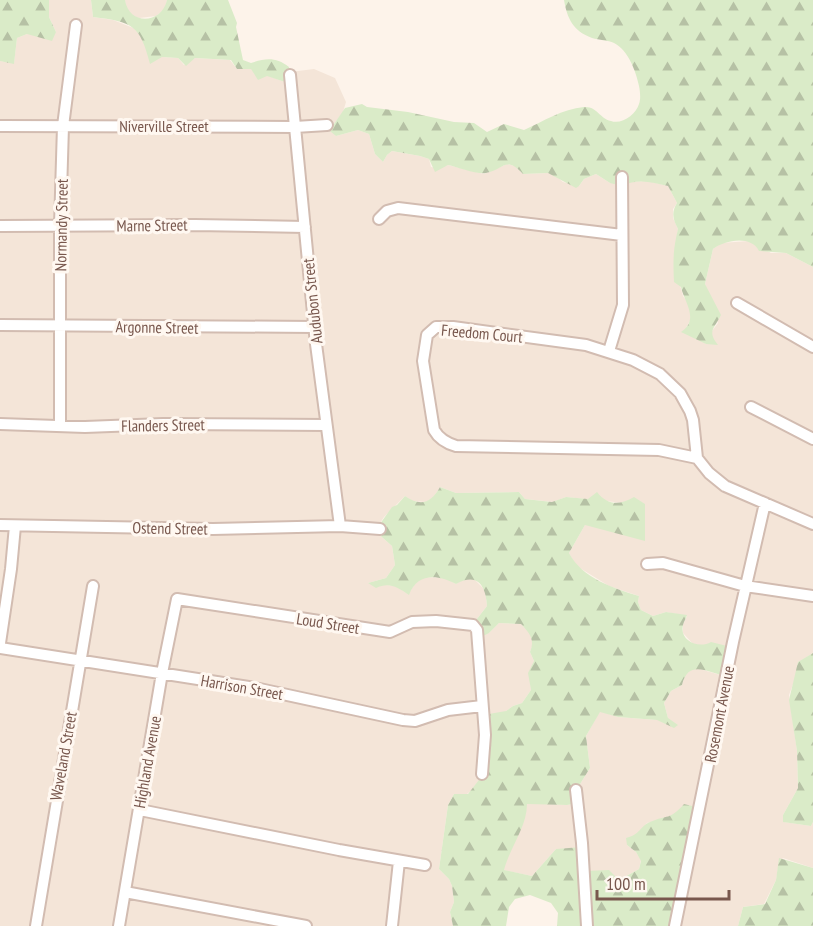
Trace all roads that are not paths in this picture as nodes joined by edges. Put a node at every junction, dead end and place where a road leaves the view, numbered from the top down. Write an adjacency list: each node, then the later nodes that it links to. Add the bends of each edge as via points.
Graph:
1 (76, 25): 5 (street, Normandy Street)
2 (290, 75): 6 (street, Audubon Street)
3 (327, 124): 6 (street, Niverville Street)
4 (0, 126): 5 (street, Niverville Street)
5 (63, 126): 6 (street, Niverville Street); 10 (street, Normandy Street)
6 (295, 127): 11 (street, Audubon Street)
7 (622, 177): 12 (street)
8 (379, 219): 12 (street, via 398,208)
9 (0, 226): 10 (street, Marne Street)
10 (60, 226): 11 (street, Marne Street); 15 (street, Normandy Street)
11 (304, 227): 16 (street, Audubon Street)
12 (622, 235): 18 (street, via 623,305)
13 (737, 303): 17 (street)
14 (0, 326): 15 (street, Argonne Street)
15 (60, 326): 16 (street, Argonne Street); 21 (street, Normandy Street)
16 (315, 327): 22 (street, Audubon Street)
17 (813, 347)
18 (609, 351): 24 (street, Freedom Court, via 660,374 674,386 693,420); 24 (street, Freedom Court, via 571,342 436,327 427,335 423,360 434,430 446,443 456,446 659,450)
19 (751, 407): 23 (street)
20 (0, 424): 21 (street, Flanders Street)
21 (60, 425): 22 (street, Flanders Street)
22 (326, 425): 29 (street, Audubon Street)
23 (813, 440)
24 (697, 458): 25 (street, via 724,486)
25 (765, 503): 26 (street); 33 (street, Rosemont Avenue)
26 (813, 524)
27 (0, 525): 28 (street, Ostend Street)
28 (15, 525): 29 (street, Ostend Street, via 213,529); 36 (street)
29 (340, 526): 30 (street, Ostend Street)
30 (380, 529)
31 (647, 564): 33 (street, via 663,563)
32 (93, 586): 38 (street, Waveland Street)
33 (745, 586): 34 (street); 52 (street, Rosemont Avenue)
34 (813, 596)
35 (177, 599): 39 (street, Highland Avenue); 40 (street, Loud Street, via 390,632 412,622 467,623 477,627)
36 (0, 643)
37 (0, 648): 38 (street, Harrison Street)
38 (81, 660): 39 (street, Harrison Street); 47 (street, Waveland Street)
39 (162, 673): 40 (street, Harrison Street, via 255,688 403,720 415,721 448,710); 43 (street, Highland Avenue)
40 (482, 706): 41 (street)
41 (482, 774)
42 (576, 790): 51 (street)
43 (140, 810): 44 (street); 46 (street, Highland Avenue)
44 (399, 861): 45 (street); 50 (street)
45 (425, 865)
46 (125, 892): 48 (street, Highland Avenue); 49 (street)
47 (36, 926)
48 (119, 926)
49 (306, 926)
50 (392, 926)
51 (587, 926)
52 (675, 926)

